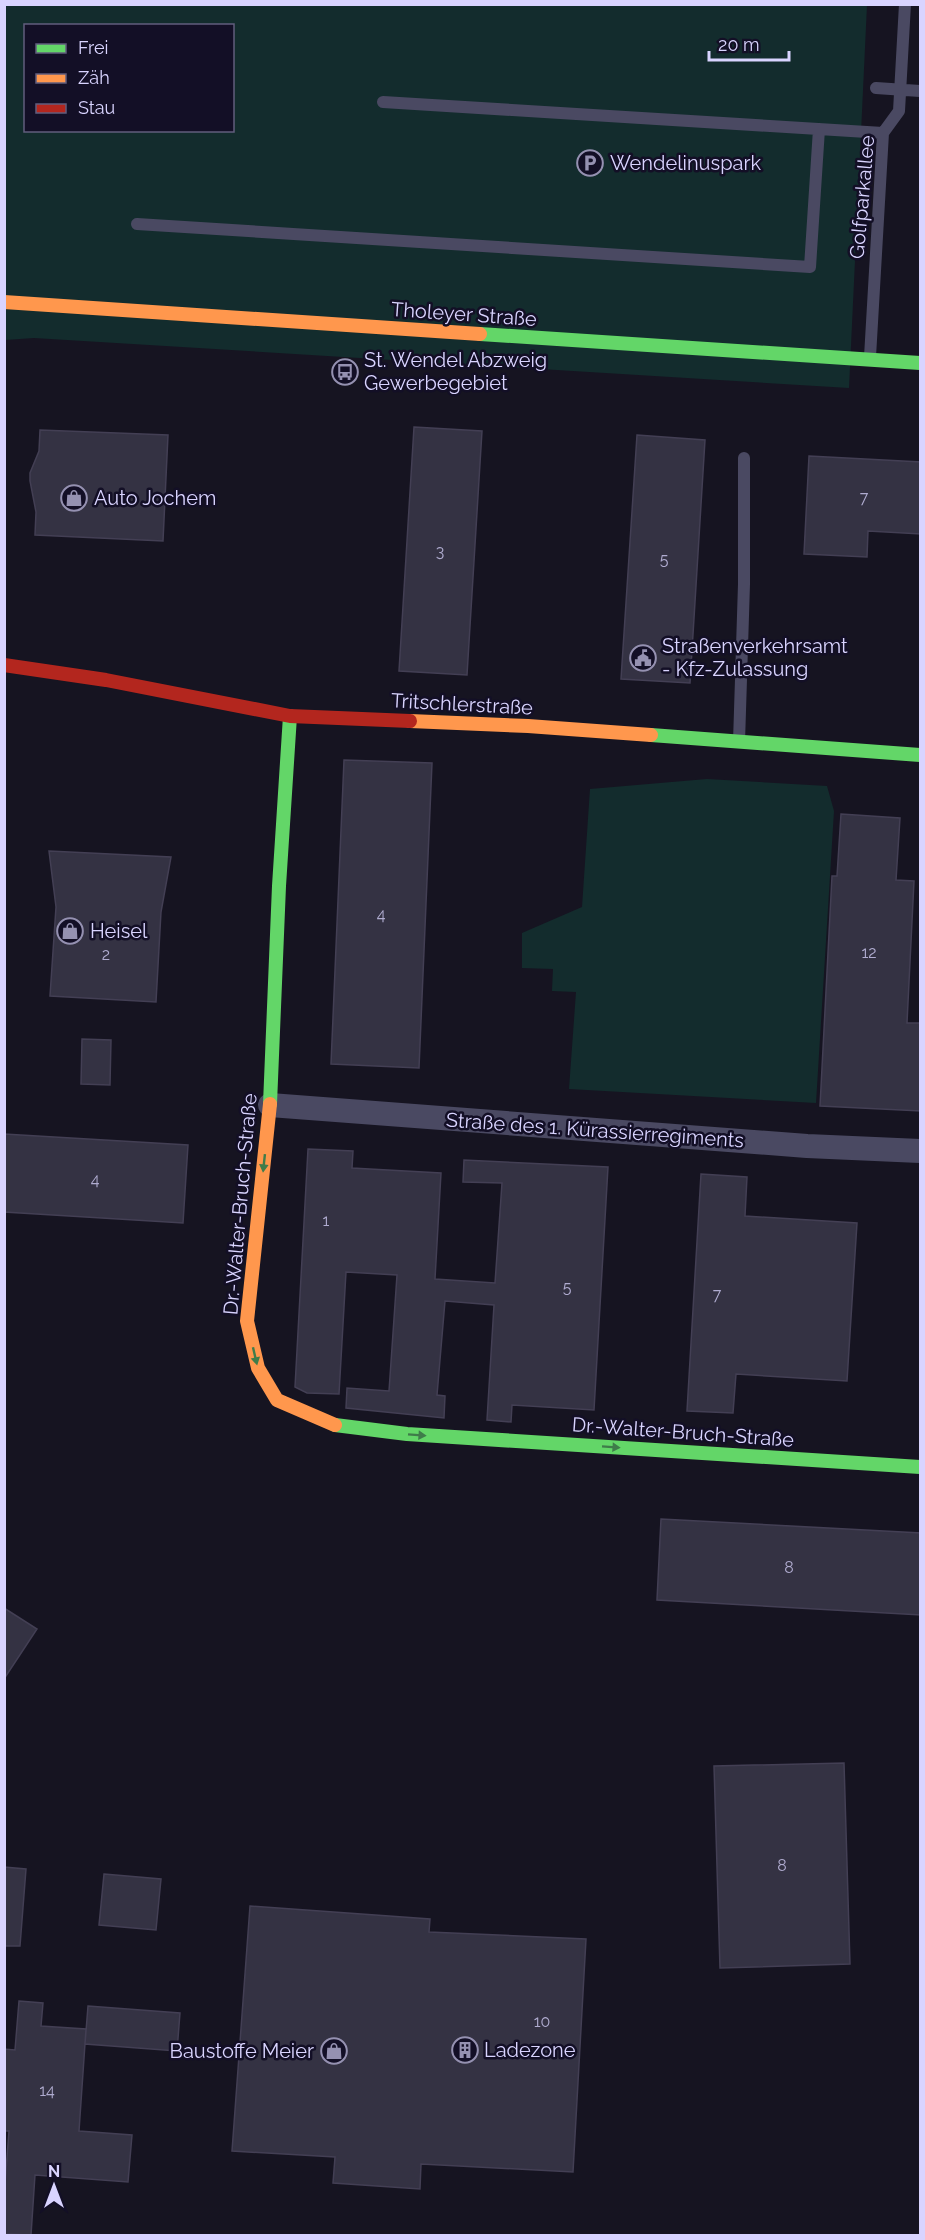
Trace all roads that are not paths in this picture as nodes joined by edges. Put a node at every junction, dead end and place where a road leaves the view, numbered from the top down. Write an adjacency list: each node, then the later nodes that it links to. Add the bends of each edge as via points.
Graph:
1 (905, 4): 3 (lane, Golfparkallee)
2 (876, 88): 3 (lane)
3 (900, 90): 4 (lane); 7 (lane, Golfparkallee, via 899,111)
4 (921, 91)
5 (383, 102): 6 (lane)
6 (819, 129): 7 (lane); 8 (lane, via 810,267)
7 (883, 133): 10 (lane, Golfparkallee)
8 (137, 224)
9 (4, 302): 10 (street, Tholeyer Straße)
10 (870, 360): 11 (street, Tholeyer Straße)
11 (921, 363)
12 (744, 458): 15 (lane)
13 (4, 665): 14 (street, Tritschlerstraße, via 106,680)
14 (290, 716): 15 (street, Tritschlerstraße, via 528,726); 17 (street, Dr.-Walter-Bruch-Straße)
15 (739, 742): 16 (street, Tritschlerstraße)
16 (921, 755)
17 (270, 1105): 18 (street, Straße des 1. Kürassierregiments, via 807,1146); 19 (street, Dr.-Walter-Bruch-Straße, one-way to 19, via 247,1321 258,1368 278,1400 333,1425 407,1434)
18 (921, 1151)
19 (921, 1467)

